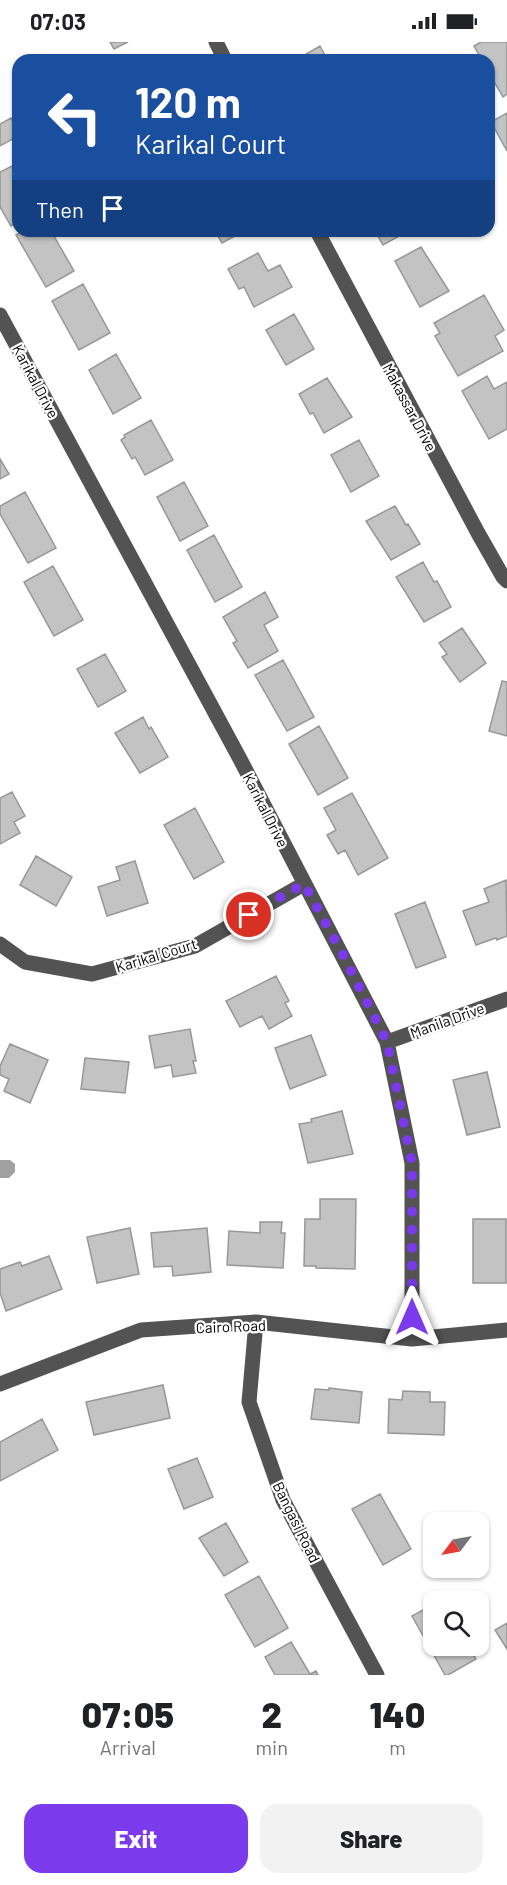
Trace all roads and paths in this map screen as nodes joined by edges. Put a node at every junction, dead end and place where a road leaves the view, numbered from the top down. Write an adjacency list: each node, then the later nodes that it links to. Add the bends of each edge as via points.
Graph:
1 (320, 237): 3 (street, Makassar Drive)
2 (0, 315): 4 (street, Karikal Drive)
3 (507, 581)
4 (304, 884): 5 (street, Karikal Court, via 195,946 92,974 25,962); 7 (street, Karikal Drive)
5 (0, 944)
6 (507, 999): 7 (street, Manila Drive)
7 (387, 1042): 10 (street, Karikal Drive, via 412,1163)
8 (256, 1322): 10 (street, Cairo Road); 11 (street, Cairo Road, via 141,1330); 12 (street, Bangasi Road, via 249,1402 283,1500)
9 (507, 1330): 10 (street, Cairo Road)
10 (412, 1339)
11 (0, 1384)
12 (377, 1675)

